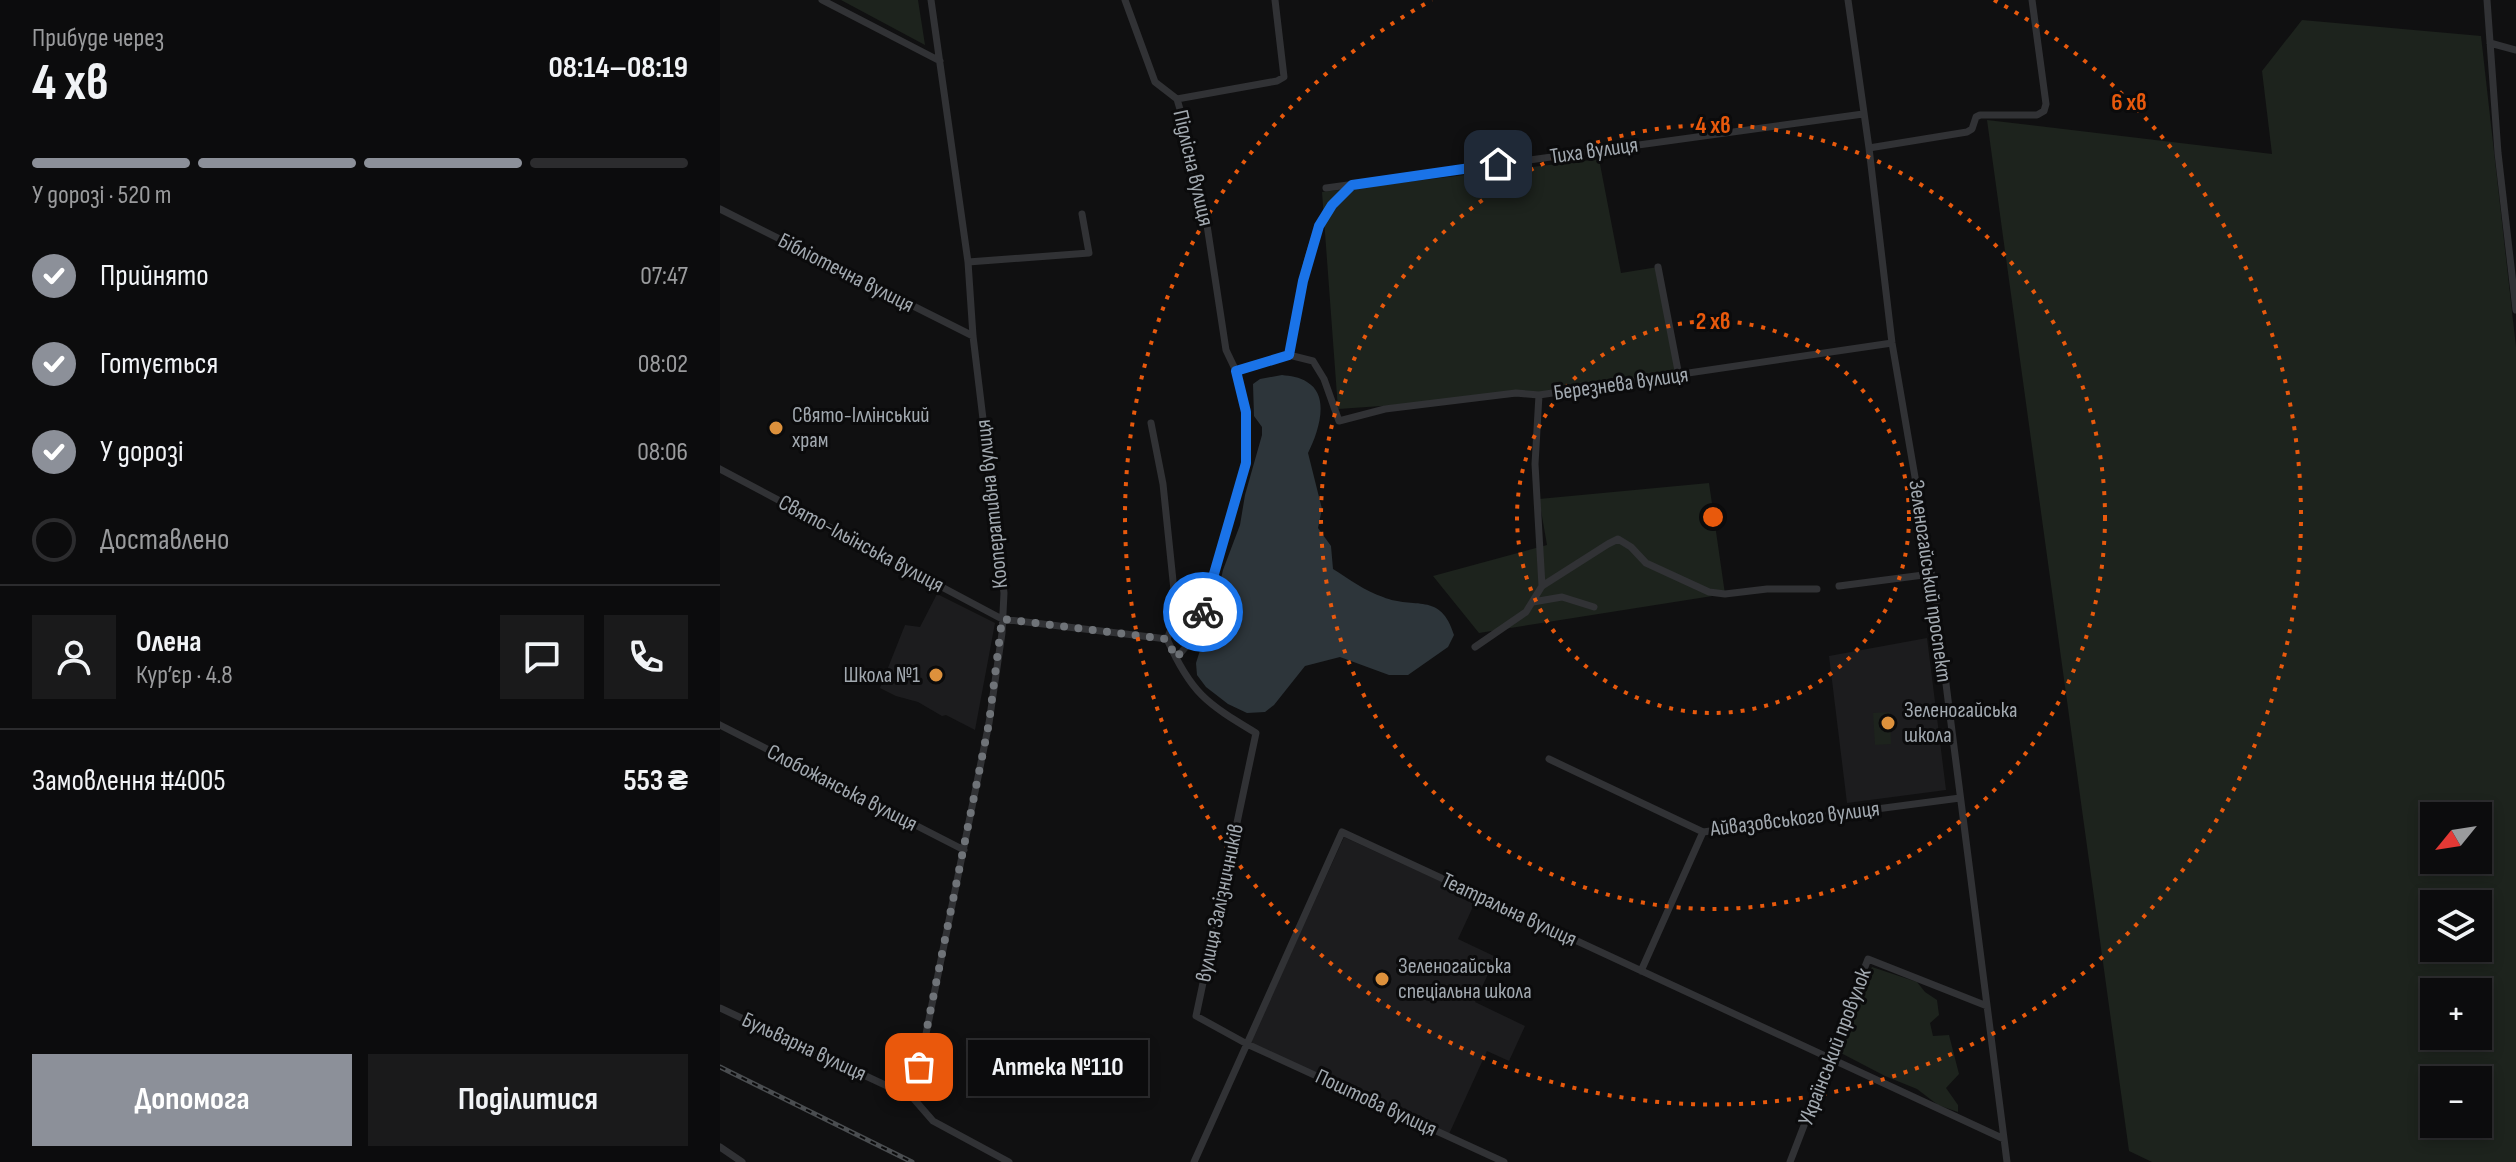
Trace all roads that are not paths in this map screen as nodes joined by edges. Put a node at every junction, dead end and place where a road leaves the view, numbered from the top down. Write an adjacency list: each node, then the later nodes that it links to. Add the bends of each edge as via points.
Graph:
1 (822, 0): 10 (street)
2 (931, 0): 10 (street, Кооперативна вулиця)
3 (1125, 0): 11 (street, Підлісна вулиця, via 1155,82)
4 (1275, 0): 11 (street, via 1284,77)
5 (1848, 0): 12 (street, Зеленогайський проспект)
6 (2032, 0): 13 (street, via 2044,111 1980,115 1967,132)
7 (2487, 0): 8 (street)
8 (2490, 43): 9 (street); 20 (street)
9 (2516, 50)
10 (940, 61): 18 (street, Кооперативна вулиця)
11 (1177, 99): 24 (street, Підлісна вулиця, via 1205,212 1226,350)
12 (1863, 114): 13 (street, Зеленогайський проспект); 14 (street, Тиха вулиця)
13 (1869, 148): 22 (street, Зеленогайський проспект)
14 (1352, 185): 15 (street, Тиха вулиця); 23 (street, via 1319,226)
15 (1326, 188)
16 (720, 209): 21 (street, Бібліотечна вулиця)
17 (1082, 214): 18 (street, via 1089,253)
18 (968, 262): 21 (street, Кооперативна вулиця)
19 (1658, 267): 25 (street)
20 (2516, 310)
21 (973, 336): 35 (street, Кооперативна вулиця, via 1004,593)
22 (1892, 343): 25 (street, Березнева вулиця); 29 (street, Зеленогайський проспект)
23 (1289, 355): 24 (street); 26 (street, via 1313,361 1339,421 1385,409 1501,394)
24 (1236, 371): 38 (street, Підлісна вулиця, via 1246,412 1246,463 1201,619 1193,639)
25 (1679, 376): 26 (street, Березнева вулиця)
26 (1539, 395): 30 (street, Березнева вулиця, via 1535,464)
27 (1151, 423): 36 (street, via 1175,600)
28 (720, 469): 35 (street, Свято-Ільїнська вулиця)
29 (1931, 574): 31 (street); 41 (street, Зеленогайський проспект)
30 (1542, 586): 32 (street, via 1618,539 1646,563 1709,592); 33 (street)
31 (1839, 586)
32 (1817, 589)
33 (1533, 602): 34 (street, via 1562,597); 37 (street)
34 (1594, 607)
35 (1002, 619): 36 (street); 43 (street, Кооперативна вулиця, via 989,723)
36 (1167, 639): 38 (street)
37 (1475, 647)
38 (1176, 658): 47 (street, вулиця Залізничників, via 1212,707 1256,733 1196,1016)
39 (720, 725): 43 (street, Слобожанська вулиця)
40 (1549, 759): 42 (street, Айвазовського вулиця)
41 (1960, 798): 42 (street, Айвазовського вулиця); 45 (street, Зеленогайський проспект)
42 (1703, 832): 44 (street)
43 (964, 850): 49 (street, Кооперативна вулиця)
44 (1641, 971): 47 (street, Театральна вулиця, via 1342,832); 48 (street, Театральна вулиця)
45 (1987, 1006): 48 (street, Український провулок, via 1868,959); 50 (street, Зеленогайський проспект)
46 (720, 1008): 49 (street, Бульварна вулиця)
47 (1247, 1044): 54 (street, Театральна вулиця); 55 (street, Поштова вулиця)
48 (1830, 1059): 50 (street, Театральна вулиця); 56 (street, Український провулок)
49 (913, 1098): 53 (street, Бульварна вулиця, via 933,1121)
50 (2004, 1139): 57 (street, Зеленогайський проспект)
51 (720, 1147): 52 (street)
52 (742, 1162)
53 (1009, 1162)
54 (1194, 1162)
55 (1504, 1162)
56 (1790, 1162)
57 (2007, 1162)

